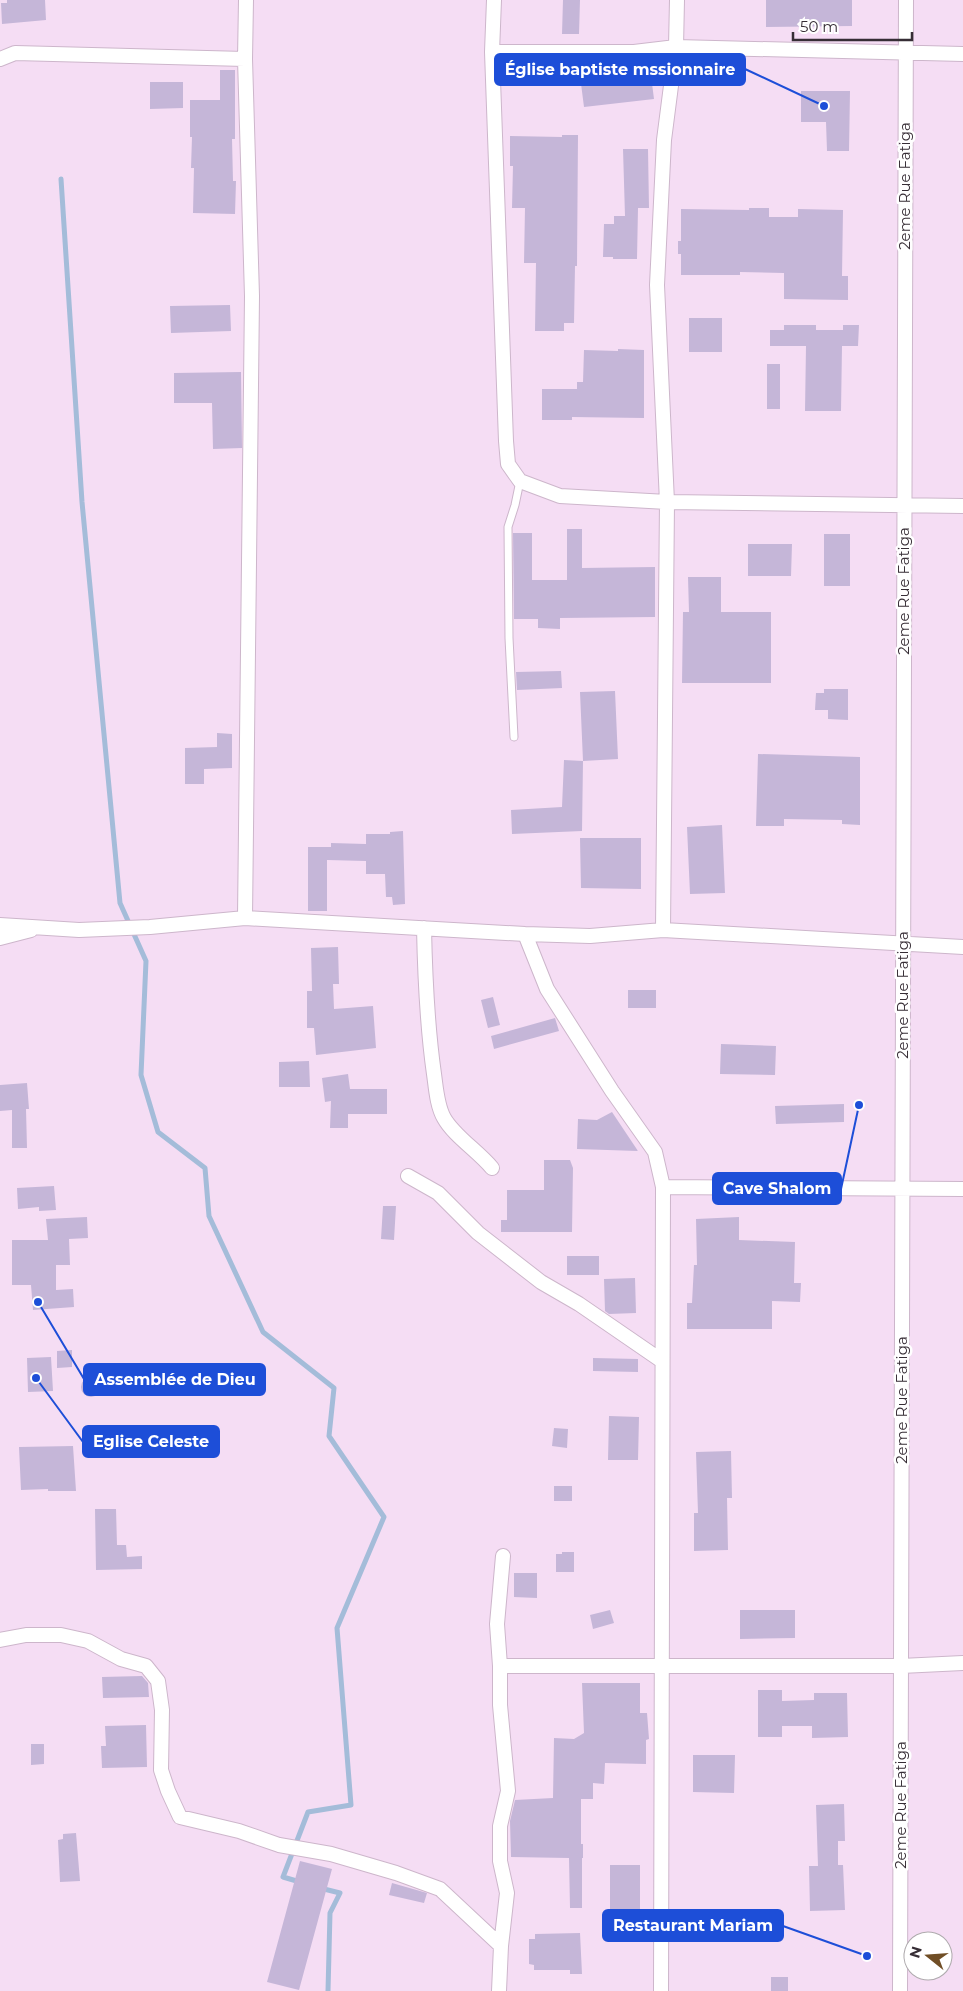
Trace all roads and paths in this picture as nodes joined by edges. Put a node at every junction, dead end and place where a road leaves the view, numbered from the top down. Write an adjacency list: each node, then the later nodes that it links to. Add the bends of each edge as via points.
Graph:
1 (246, 0): 10 (street)
2 (494, 0): 6 (street)
3 (677, 0): 5 (street)
4 (906, 0): 7 (street, 2eme Rue Fatiga)
5 (676, 47): 6 (street, via 634,52); 7 (street); 12 (street, via 664,140 657,284)
6 (492, 52): 11 (street, via 506,440 508,464)
7 (906, 53): 8 (street); 13 (street, 2eme Rue Fatiga)
8 (963, 54)
9 (0, 59): 10 (street, via 15,53)
10 (245, 59): 16 (street, via 252,296)
11 (520, 481): 12 (street, via 560,496); 15 (lane, via 508,527)
12 (667, 502): 13 (street); 20 (street)
13 (904, 506): 14 (street); 23 (street, 2eme Rue Fatiga)
14 (963, 506)
15 (514, 737)
16 (245, 918): 18 (street, via 150,927); 19 (street)
17 (0, 925): 18 (street)
18 (48, 928): 22 (street)
19 (424, 928): 21 (street); 25 (street, via 428,1036 443,1118)
20 (663, 930): 21 (street, via 590,936); 23 (street)
21 (525, 934): 27 (street, via 547,989 655,1152)
22 (0, 938)
23 (903, 945): 24 (street); 28 (street, 2eme Rue Fatiga)
24 (963, 947)
25 (492, 1168)
26 (408, 1176): 30 (street, via 438,1193 478,1233 541,1282)
27 (663, 1187): 28 (street); 30 (street)
28 (902, 1189): 29 (street); 36 (street, 2eme Rue Fatiga)
29 (963, 1189)
30 (662, 1361): 34 (street)
31 (503, 1556): 35 (street, via 497,1624)
32 (0, 1640): 37 (street, via 26,1635 60,1635 88,1641 121,1659 146,1666 158,1681 161,1770 180,1817 239,1831 279,1845 331,1854 396,1872 440,1889)
33 (963, 1663): 36 (street)
34 (661, 1665): 35 (street); 36 (street); 39 (street)
35 (500, 1666): 37 (street, via 508,1791 500,1826 500,1861 507,1893)
36 (901, 1666): 40 (street, 2eme Rue Fatiga)
37 (501, 1946): 38 (street)
38 (499, 1991)
39 (661, 1991)
40 (900, 1991)

